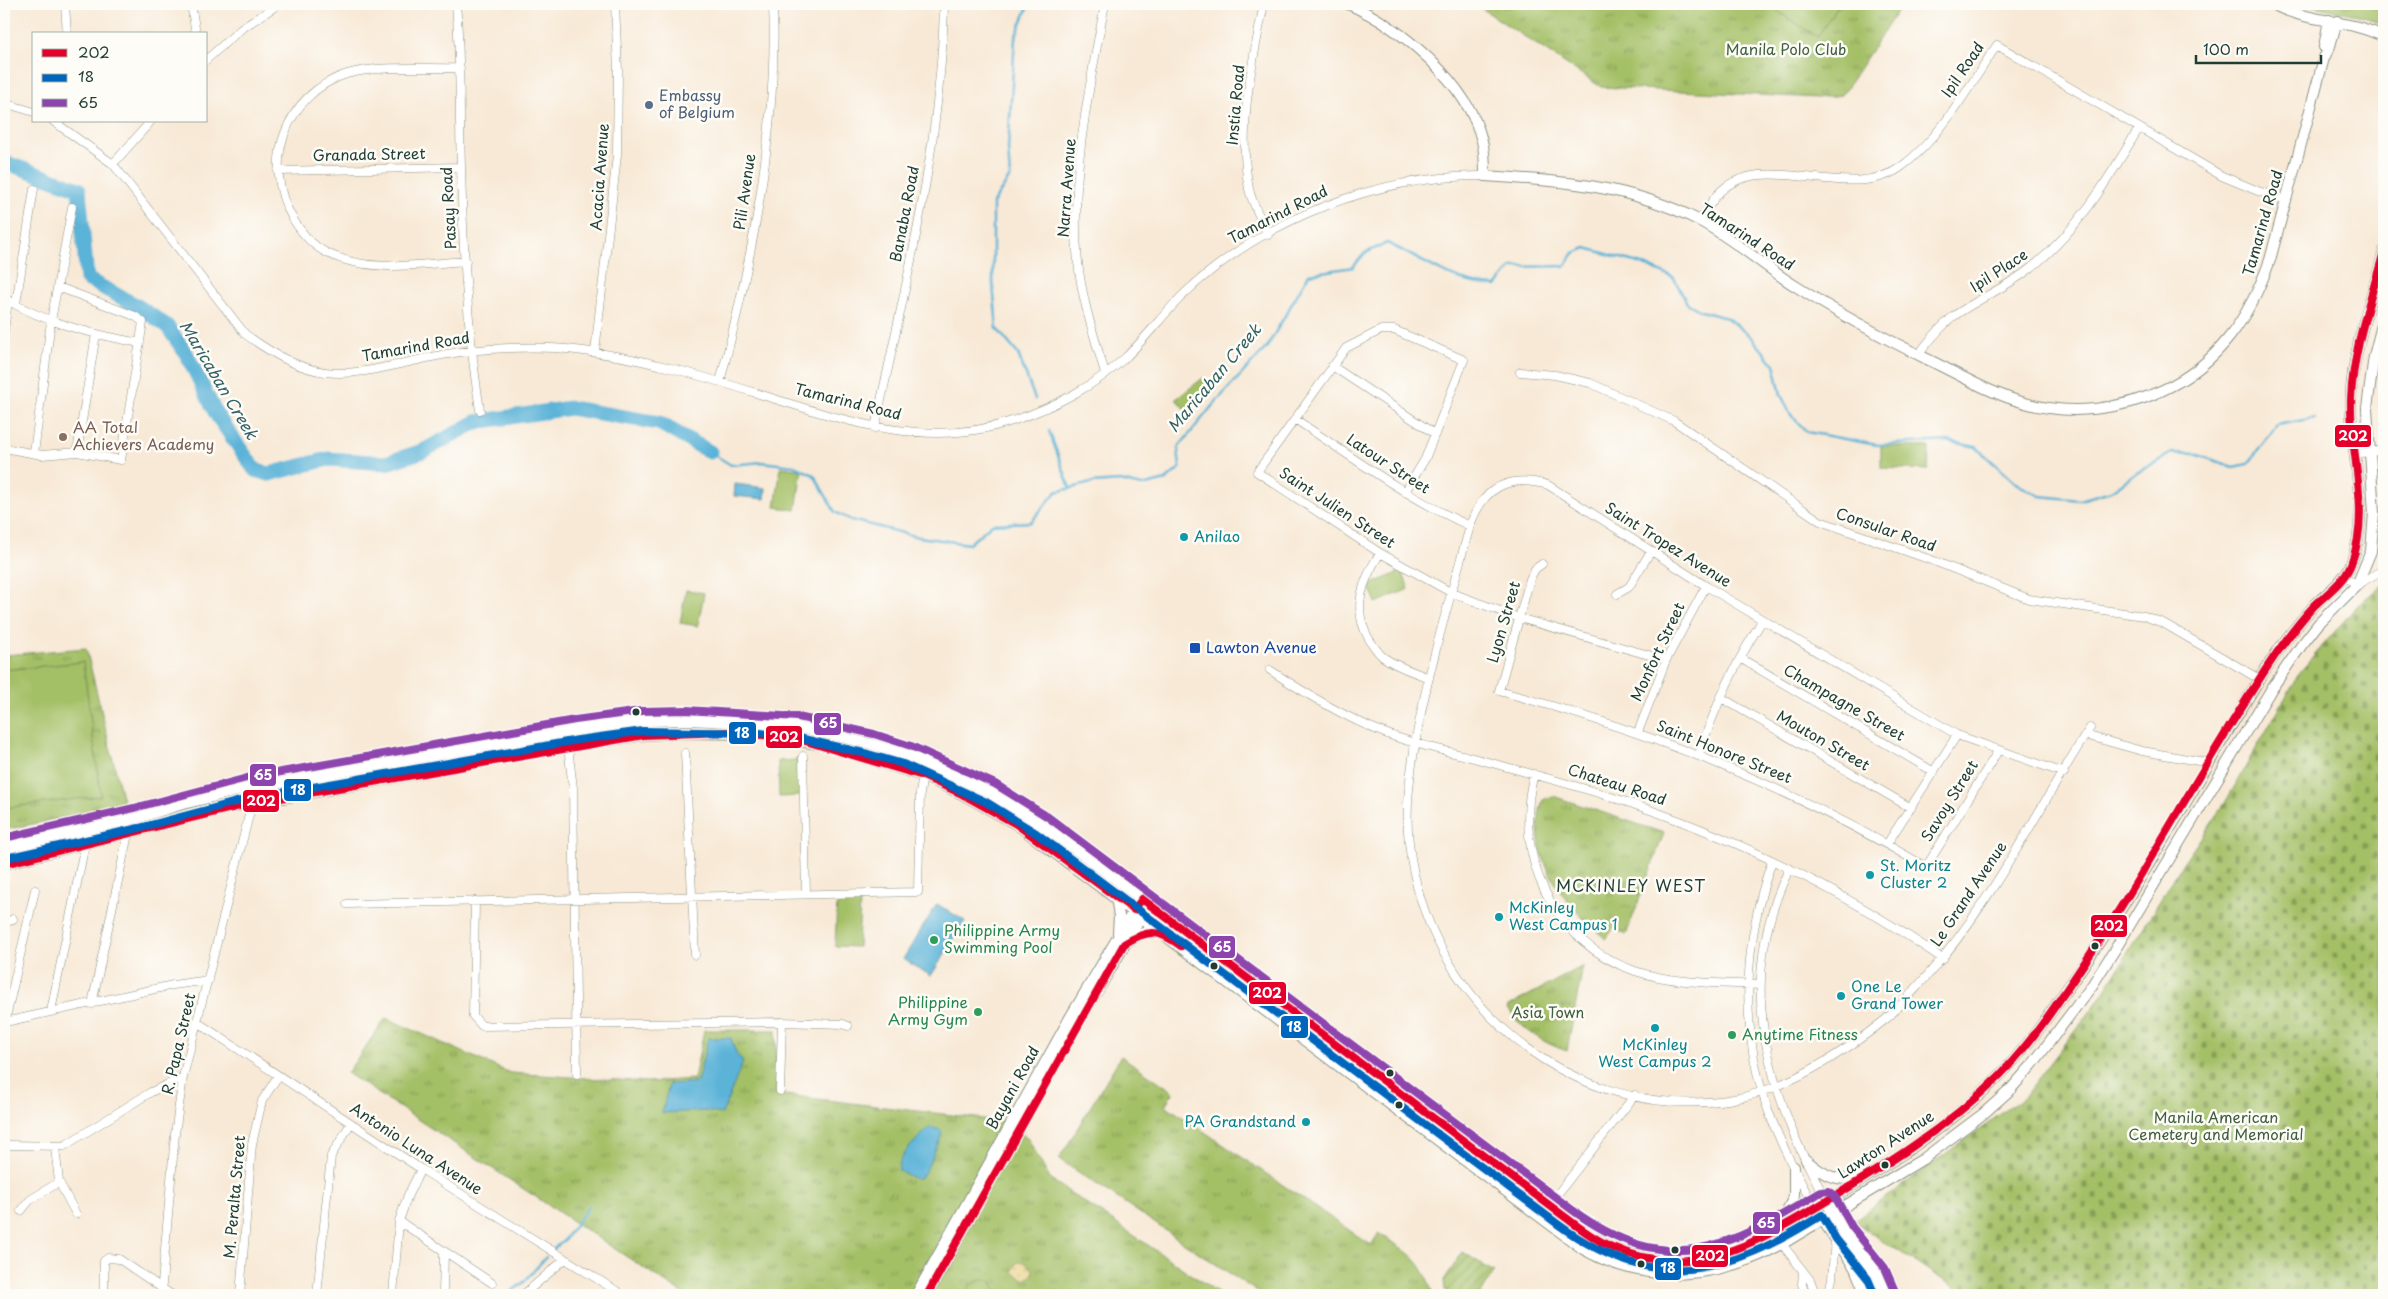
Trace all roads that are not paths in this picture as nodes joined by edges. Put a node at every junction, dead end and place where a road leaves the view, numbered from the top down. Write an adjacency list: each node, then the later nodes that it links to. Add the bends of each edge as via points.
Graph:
1 (65, 4): 13 (street)
2 (191, 4): 14 (street)
3 (279, 4): 16 (street, via 241,29)
4 (456, 4): 17 (street, Pasay Road)
5 (615, 4): 43 (street, Acacia Avenue, via 617,155)
6 (773, 4): 48 (street, Pili Avenue, via 768,135 749,259)
7 (944, 4): 51 (street, Banaba Road, via 936,111 921,213)
8 (1105, 4): 47 (street, Narra Avenue, via 1079,171 1076,231 1084,296)
9 (1264, 4): 31 (street, Instia Road, via 1247,93 1245,146 1249,191)
10 (1348, 4): 26 (main road, via 1384,24 1446,76 1478,127 1483,141)
11 (2273, 4): 12 (main road)
12 (2333, 21): 15 (main road, via 2359,26); 28 (main road, Tamarind Road, via 2324,45 2324,58)
13 (67, 32)
14 (196, 32)
15 (2384, 37)
16 (208, 58)
17 (460, 68): 24 (street, Pasay Road); 25 (street, via 366,70 331,81 308,97 293,115 278,150)
18 (4, 103): 19 (street)
19 (32, 111)
20 (54, 122): 23 (street, Tamarind Road)
21 (150, 122): 23 (street)
22 (2139, 128): 28 (street, Ipil Road, via 2222,176); 30 (street, Ipil Road, via 1997,45 1936,133 1901,168 1870,180 1857,181 1784,176 1740,179 1716,196); 44 (street, Ipil Place, via 2108,178 2064,237 2032,268 1954,316)
23 (113, 164): 42 (street, Tamarind Road, via 245,334 293,365 328,373 372,372)
24 (461, 167): 25 (street, Granada Street); 33 (street, Pasay Road)
25 (278, 171): 33 (street, via 288,211 303,233 326,252 348,262 378,265)
26 (1485, 176): 30 (main road, Tamarind Road, via 1606,187 1649,199); 31 (street, Tamarind Road, via 1456,176 1393,184 1332,202)
27 (34, 189): 36 (street)
28 (2286, 200): 44 (main road, Tamarind Road, via 2260,290 2238,327 2206,364 2180,382 2154,394 2121,406 2078,410 2048,408 1991,391)
29 (72, 207): 34 (street)
30 (1700, 221): 44 (main road, Tamarind Road, via 1796,287)
31 (1268, 234): 47 (street, Tamarind Road, via 1236,252 1194,285 1124,359)
32 (2384, 251): 58 (main road, via 2353,378)
33 (466, 261): 42 (street, Pasay Road)
34 (58, 287): 38 (street); 41 (street, via 140,319 143,322)
35 (6, 299): 36 (street); 39 (street)
36 (16, 304): 38 (street)
37 (2384, 317): 56 (main road, via 2370,381)
38 (51, 321): 40 (street); 57 (street)
39 (4, 331)
40 (96, 334): 41 (street); 55 (street)
41 (140, 343): 55 (street, via 120,460)
42 (470, 351): 43 (street, Tamarind Road, via 569,349); 49 (street, Pasay Road)
43 (595, 352): 48 (street, Tamarind Road, via 653,363)
44 (1918, 355)
45 (1332, 366): 50 (street, Saint Julien Street); 52 (street); 52 (street, Saint Julien Street, via 1346,348 1380,330 1394,330 1464,360)
46 (1520, 372): 76 (street, Consular Road, via 1590,383 1674,421 1820,521 2029,599 2144,616 2163,623)
47 (1105, 373): 51 (street, Tamarind Road, via 1036,412 988,428 924,434)
48 (720, 382): 51 (street, Tamarind Road)
49 (480, 410)
50 (1294, 419): 59 (street, Latour Street); 62 (street, Saint Julien Street, via 1257,472)
51 (875, 428)
52 (1435, 434): 59 (street, via 1425,459)
53 (4, 448): 57 (street)
54 (2384, 450): 56 (street)
55 (77, 452): 57 (street)
56 (2368, 452): 58 (street); 66 (main road, via 2374,513 2372,543)
57 (34, 453)
58 (2354, 454): 65 (main road, via 2360,492 2359,527 2356,548)
59 (1404, 492): 60 (street, Latour Street)
60 (1470, 526): 61 (street, Saint Tropez Avenue, via 1478,505 1489,493 1514,481 1531,481 1548,486); 68 (street, Saint Tropez Avenue)
61 (1651, 551): 67 (street, Saint Tropez Avenue); 69 (street, via 1629,587)
62 (1380, 553): 68 (street, Saint Julien Street); 75 (street, via 1364,582 1360,597 1364,630 1382,656)
63 (1542, 564): 70 (street, Lyon Street, via 1535,569 1530,580)
64 (2384, 569): 66 (street)
65 (2344, 576): 66 (street); 76 (main road, Lawton Avenue, via 2307,614)
66 (2357, 585): 150 (main road, Lawton Avenue, via 2318,623 2272,688 2119,943 2032,1065 2010,1090 1955,1135 1923,1159)
67 (1706, 586): 71 (street, Saint Tropez Avenue); 73 (street, Monfort Street)
68 (1452, 593): 70 (street, Saint Julien Street); 75 (street, Saint Tropez Avenue)
69 (1617, 594)
70 (1519, 618): 73 (street, Saint Julien Street); 77 (street, Lyon Street)
71 (1762, 621): 72 (street); 81 (street, Saint Tropez Avenue)
72 (1740, 658): 78 (street); 90 (street, Champagne Street)
73 (1666, 660): 80 (street, Monfort Street)
74 (1270, 670): 83 (street, Chateau Road, via 1331,708)
75 (1429, 678): 83 (street, Saint Tropez Avenue)
76 (2259, 679): 89 (main road, Lawton Avenue)
77 (1499, 690): 80 (street, Saint Honore Street)
78 (1720, 697): 87 (street); 96 (street, Mouton Street)
79 (2090, 728): 82 (street, Le Grand Avenue)
80 (1638, 732): 87 (street, Saint Honore Street)
81 (1957, 735): 85 (street, Saint Tropez Avenue); 90 (street)
82 (2085, 735): 89 (street, via 2142,751); 91 (street, Le Grand Avenue)
83 (1416, 743): 92 (street, Chateau Road); 136 (street, Le Grand Avenue, via 1408,789 1409,842 1418,894 1447,961 1481,1008 1516,1041 1573,1075)
84 (568, 747): 93 (main road, Lawton Avenue, via 644,735 756,734 823,745); 95 (main road, Lawton Avenue); 110 (street, via 574,788)
85 (1998, 750): 91 (street, Saint Tropez Avenue); 103 (street, Savoy Street)
86 (685, 753): 107 (street)
87 (1699, 754): 99 (street, Saint Honore Street, via 1795,796)
88 (803, 756): 106 (street)
89 (2210, 763): 143 (main road, Lawton Avenue, via 2096,948 2018,1056 1945,1124)
90 (1934, 772): 96 (street)
91 (2064, 773): 119 (street, Le Grand Avenue, via 1968,925)
92 (1534, 774): 101 (street, Chateau Road, via 1665,815); 121 (street, via 1526,810 1528,844 1535,870 1550,903 1582,939 1619,963 1651,975 1675,980)
93 (923, 776): 106 (street, via 918,892); 108 (main road, Lawton Avenue, via 1016,824)
94 (249, 788): 95 (street); 100 (main road, Lawton Avenue); 111 (main road, Lawton Avenue, via 642,721 770,724 824,732 880,746 991,793 1042,824)
95 (252, 803): 97 (main road, Lawton Avenue); 120 (street, R. Papa Street)
96 (1910, 808): 99 (street)
97 (128, 834): 98 (main road, Lawton Avenue); 123 (street)
98 (85, 844): 102 (main road, Lawton Avenue); 124 (street)
99 (1887, 844): 103 (street, Saint Honore Street)
100 (4, 848)
101 (1772, 861): 104 (street, Chateau Road); 121 (street, via 1757,913)
102 (4, 864)
103 (1926, 867)
104 (1789, 869): 119 (street, Chateau Road, via 1862,908); 122 (street, via 1772,909)
105 (35, 890): 124 (street, via 5,1022)
106 (806, 894): 107 (street)
107 (691, 896): 110 (street); 118 (street)
108 (1116, 897): 113 (main road, Lawton Avenue); 117 (main road)
109 (475, 900): 110 (street); 112 (street); 128 (street, via 473,1016 477,1023 482,1026)
110 (574, 900): 128 (street)
111 (1146, 901): 113 (main road, Bayani Road); 146 (main road, Lawton Avenue)
112 (347, 904)
113 (1137, 913): 116 (main road, Lawton Avenue); 117 (main road, Bayani Road)
114 (13, 919): 115 (street)
115 (4, 924)
116 (1163, 933): 117 (main road, via 1145,932); 155 (main road, Lawton Avenue, via 1592,1254 1621,1266 1653,1274 1674,1275 1736,1265)
117 (1121, 940): 125 (main road, Bayani Road)
118 (695, 955)
119 (1942, 959): 133 (street, Le Grand Avenue, via 1906,1001 1863,1036 1815,1067)
120 (209, 980): 123 (street); 126 (street, R. Papa Street)
121 (1748, 984): 122 (street); 134 (street, via 1750,1030)
122 (1760, 985): 133 (street, via 1763,1034)
123 (92, 1004): 124 (street)
124 (50, 1012)
125 (1075, 1019): 169 (main road, Bayani Road); 170 (main road, Bayani Road)
126 (196, 1022): 131 (street, Antonio Luna Avenue); 132 (street, R. Papa Street)
127 (782, 1022): 128 (street); 129 (street); 135 (street)
128 (576, 1025): 130 (street)
129 (848, 1026)
130 (577, 1074)
131 (278, 1076): 137 (street, Antonio Luna Avenue); 163 (street, M. Peralta Street, via 262,1101 252,1144)
132 (183, 1077): 139 (street, via 152,1092 64,1146); 160 (street, R. Papa Street)
133 (1776, 1085): 134 (street, Le Grand Avenue); 140 (street)
134 (1762, 1090): 136 (street, Le Grand Avenue, via 1727,1100 1695,1102); 141 (street)
135 (780, 1091)
136 (1635, 1095): 146 (street)
137 (351, 1123): 142 (street, Antonio Luna Avenue); 164 (street, via 331,1156)
138 (6, 1145): 139 (street)
139 (55, 1147): 144 (street)
140 (1806, 1160): 143 (main road, via 1823,1174 1837,1179 1858,1177); 145 (street)
141 (1794, 1167): 147 (street); 153 (main road, via 1794,1196)
142 (421, 1169): 152 (street); 157 (street, Antonio Luna Avenue)
143 (1877, 1170): 145 (main road, Lawton Avenue)
144 (59, 1182): 148 (street, via 30,1200); 149 (street)
145 (1826, 1202): 147 (main road, Lawton Avenue); 150 (main road)
146 (1549, 1205): 153 (main road, Lawton Avenue, via 1602,1242 1648,1257 1679,1259 1722,1254)
147 (1815, 1208): 151 (main road); 153 (main road, Lawton Avenue)
148 (21, 1211)
149 (76, 1214)
150 (1833, 1215): 151 (main road, Lawton Avenue); 175 (main road, via 1877,1274)
151 (1822, 1220): 154 (main road); 155 (main road, Lawton Avenue)
152 (400, 1221): 156 (street); 165 (street)
153 (1778, 1230)
154 (1835, 1239): 173 (street); 174 (main road, via 1855,1268)
155 (1782, 1244): 158 (street)
156 (444, 1251): 159 (street); 166 (street)
157 (564, 1260): 167 (street); 168 (street, Antonio Luna Avenue)
158 (1803, 1272): 171 (street); 172 (street)
159 (492, 1283)
160 (162, 1292): 161 (street, via 119,1259 111,1258 104,1261); 162 (street)
161 (104, 1295)
162 (172, 1295)
163 (240, 1295)
164 (317, 1295)
165 (392, 1295)
166 (443, 1295)
167 (524, 1295)
168 (622, 1295)
169 (916, 1295)
170 (927, 1295)
171 (1805, 1295)
172 (1816, 1295)
173 (1828, 1295)
174 (1866, 1295)
175 (1886, 1295)

